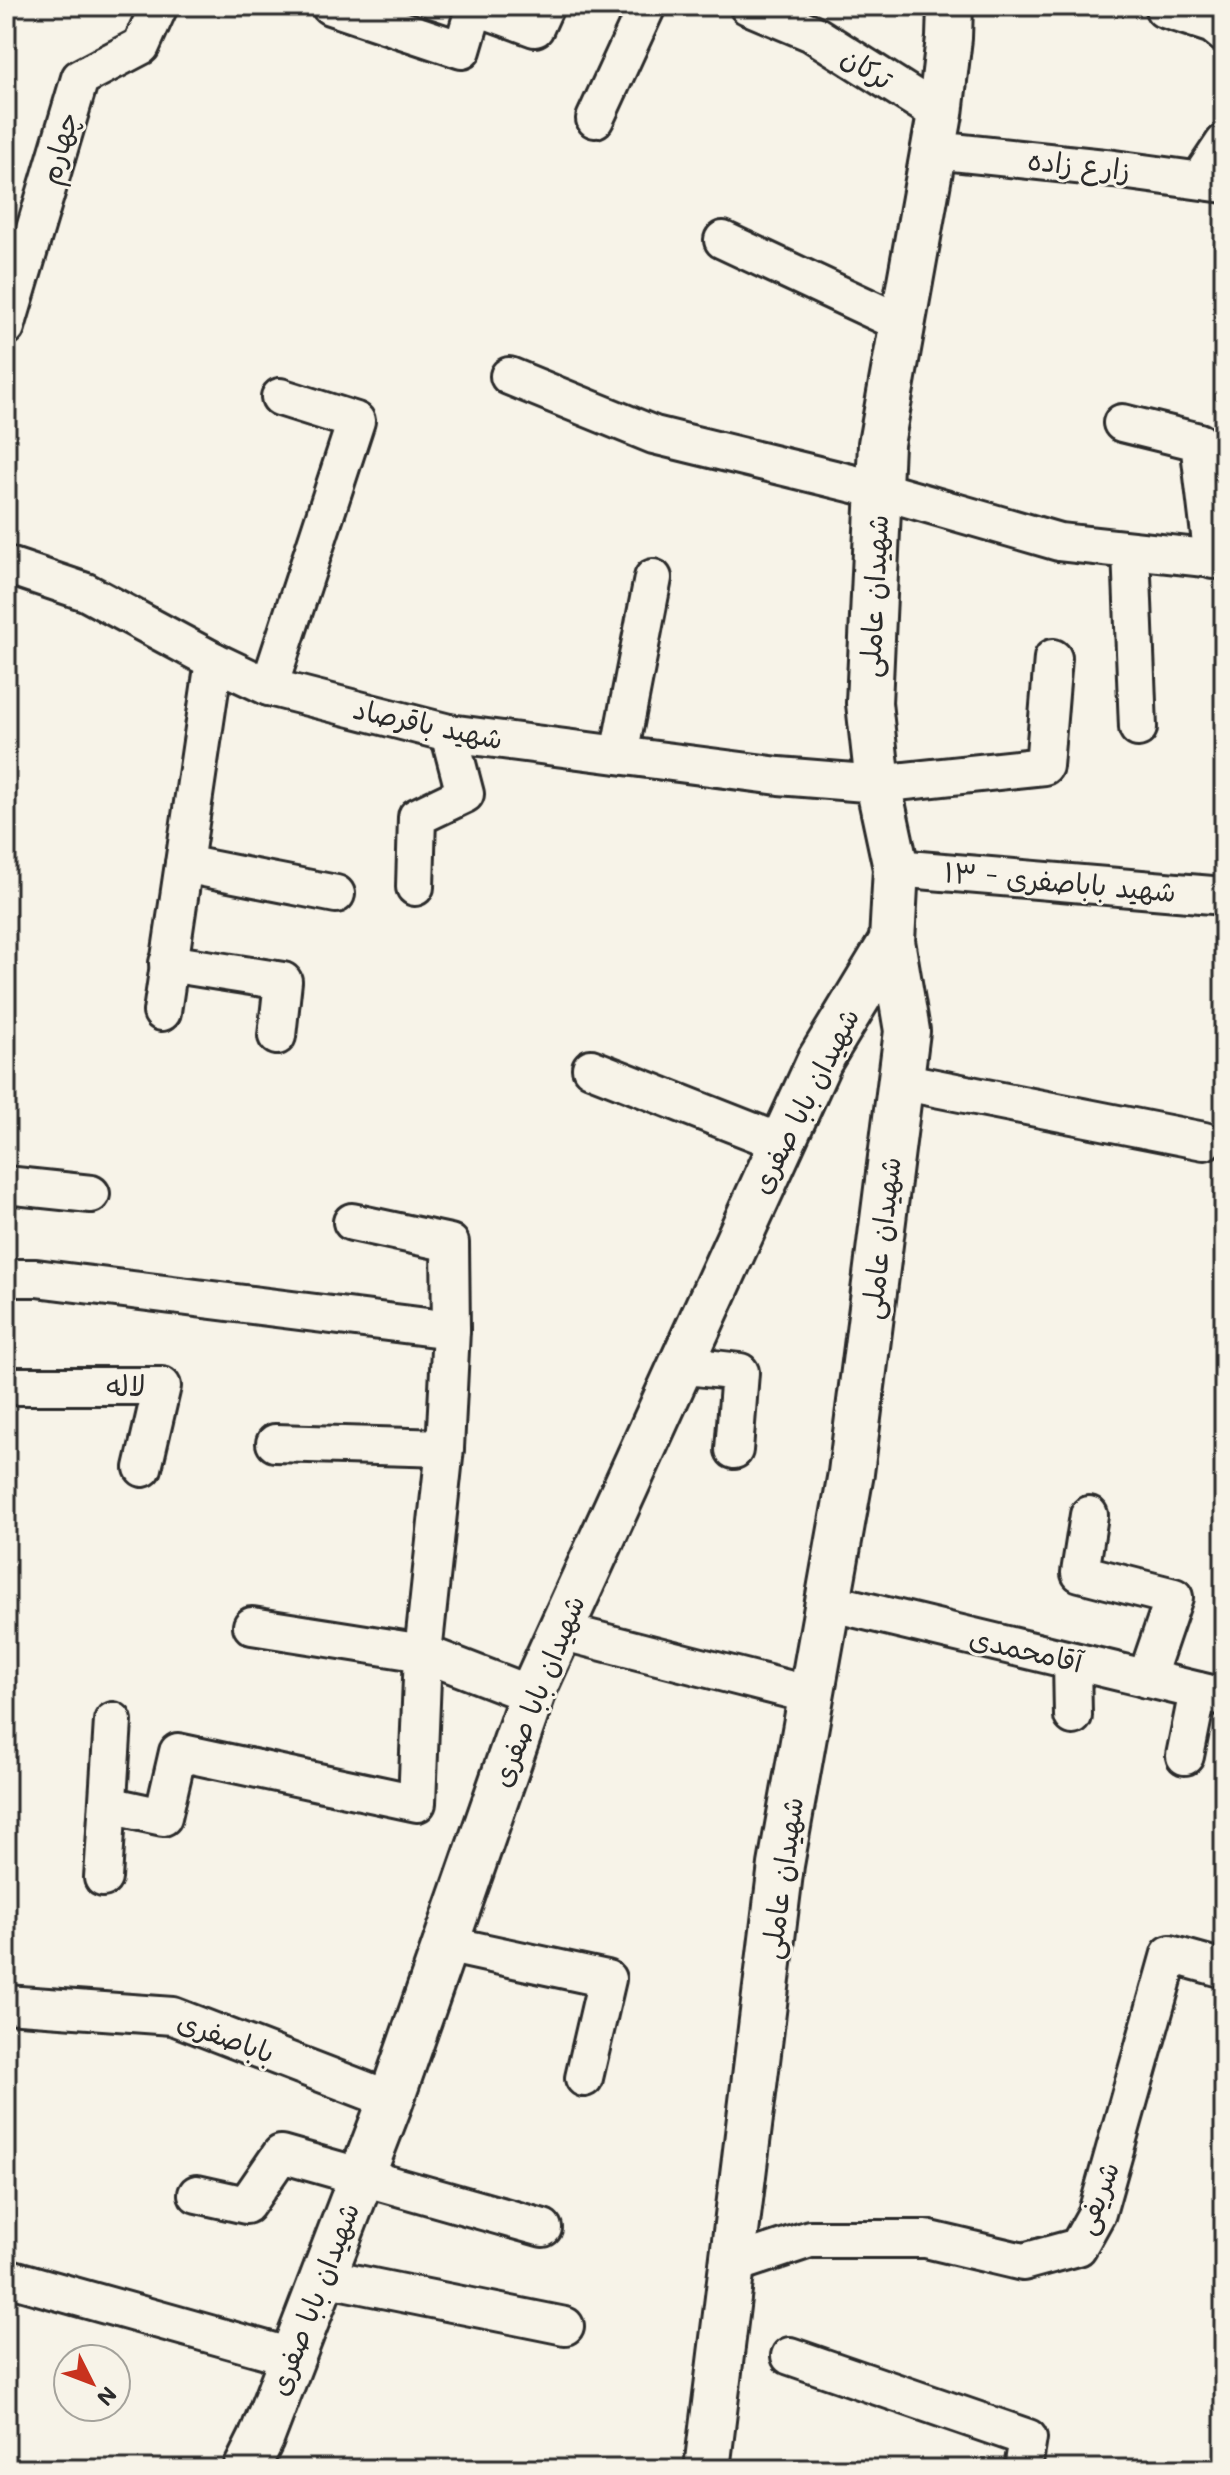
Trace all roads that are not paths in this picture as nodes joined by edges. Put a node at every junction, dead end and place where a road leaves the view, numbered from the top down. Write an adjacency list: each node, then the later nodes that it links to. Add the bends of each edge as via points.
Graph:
1 (159, 6): 15 (street, چهارم, via 141,46 80,78)
2 (330, 6): 3 (street, via 462,50 475,6 535,28)
3 (545, 6)
4 (647, 6): 9 (street)
5 (748, 6): 10 (street, ترکان, via 812,33)
6 (950, 6): 10 (street, شهیدان عاملی)
7 (1164, 9): 8 (street, via 1213,25)
8 (1224, 34)
9 (595, 119)
10 (937, 132): 12 (street, زارع زاده); 14 (street, شهیدان عاملی)
11 (1224, 143): 12 (street)
12 (1212, 182)
13 (723, 240): 14 (street)
14 (903, 324): 19 (street, شهیدان عاملی, via 881,444)
15 (6, 327)
16 (509, 376): 19 (street, via 654,435)
17 (280, 397): 26 (street, via 356,421)
18 (1122, 423): 21 (street, via 1199,442)
19 (879, 490): 20 (street, via 1059,542); 30 (street, شهیدان عاملی, via 869,703)
20 (1131, 550): 21 (street); 27 (street)
21 (1218, 560)
22 (6, 565): 25 (street, شهید باقرصاد, via 86,592)
23 (653, 578): 29 (street)
24 (1053, 658): 30 (street, شهید باقرصاد, via 1044,766)
25 (214, 661): 26 (street, شهید باقرصاد); 31 (street)
26 (269, 687): 28 (street, شهید باقرصاد)
27 (1138, 728)
28 (449, 733): 29 (street, شهید باقرصاد); 33 (street, via 465,794 417,817)
29 (619, 755): 30 (street, شهید باقرصاد)
30 (878, 784): 32 (street, شهیدان عاملی)
31 (184, 864): 34 (street); 37 (street)
32 (896, 868): 35 (street, شهید باباصفری - ۱۳); 36 (street, شهیدان عاملی)
33 (415, 887)
34 (336, 894)
35 (1224, 896)
36 (892, 941): 41 (street, شهیدان عاملی, via 907,1031); 43 (street, شهیدان بابا صفری, via 820,1060)
37 (168, 963): 38 (street); 39 (street, via 283,981)
38 (162, 1012)
39 (277, 1036)
40 (591, 1068): 43 (street)
41 (900, 1081): 42 (street); 56 (street, شهیدان عاملی, via 851,1473)
42 (1204, 1141)
43 (782, 1143): 49 (street, شهیدان بابا صفری)
44 (6, 1185): 45 (street)
45 (91, 1194)
46 (352, 1222): 48 (street, via 450,1243)
47 (6, 1278): 48 (street)
48 (451, 1330): 52 (street)
49 (679, 1365): 53 (street, via 740,1372); 58 (street, شهیدان بابا صفری)
50 (6, 1386): 54 (street, لاله, via 162,1386)
51 (275, 1443): 52 (street)
52 (445, 1448): 59 (street)
53 (734, 1450)
54 (143, 1468)
55 (1089, 1515): 61 (street, via 1080,1573 1174,1597)
56 (828, 1602): 60 (street, آقامحمدی); 64 (street, شهیدان عاملی)
57 (252, 1626): 59 (street)
58 (560, 1631): 63 (street, شهیدان بابا صفری); 64 (street)
59 (423, 1653): 63 (street); 68 (street, via 417,1803 178,1752 163,1817)
60 (1072, 1661): 61 (street, آقامحمدی); 65 (street)
61 (1146, 1679): 62 (street, آقامحمدی)
62 (1211, 1694): 67 (street)
63 (532, 1695): 70 (street, شهیدان بابا صفری)
64 (811, 1695): 78 (street, شهیدان عاملی, via 781,1865)
65 (1073, 1716)
66 (113, 1721): 68 (street)
67 (1185, 1756)
68 (108, 1805): 69 (street)
69 (103, 1878)
70 (445, 1944): 73 (street, via 607,1979); 74 (street, شهیدان بابا صفری)
71 (1224, 1969): 78 (street, شریفی, via 1170,1954 1097,2213 1078,2247 1023,2262 926,2239 810,2239)
72 (6, 2004): 74 (street, باباصفری, via 173,2016)
73 (584, 2078)
74 (391, 2100): 75 (street, شهیدان بابا صفری)
75 (360, 2177): 76 (street, via 281,2154 246,2205); 77 (street); 80 (street, شهیدان بابا صفری)
76 (197, 2194)
77 (543, 2228)
78 (732, 2265): 85 (street, شهیدان عاملی)
79 (6, 2277): 83 (street)
80 (323, 2277): 81 (street); 83 (street, شهیدان بابا صفری)
81 (565, 2326)
82 (790, 2356): 86 (street, via 1028,2438)
83 (292, 2357): 84 (street, شهیدان بابا صفری)
84 (246, 2469)
85 (707, 2469)
86 (1023, 2469)

